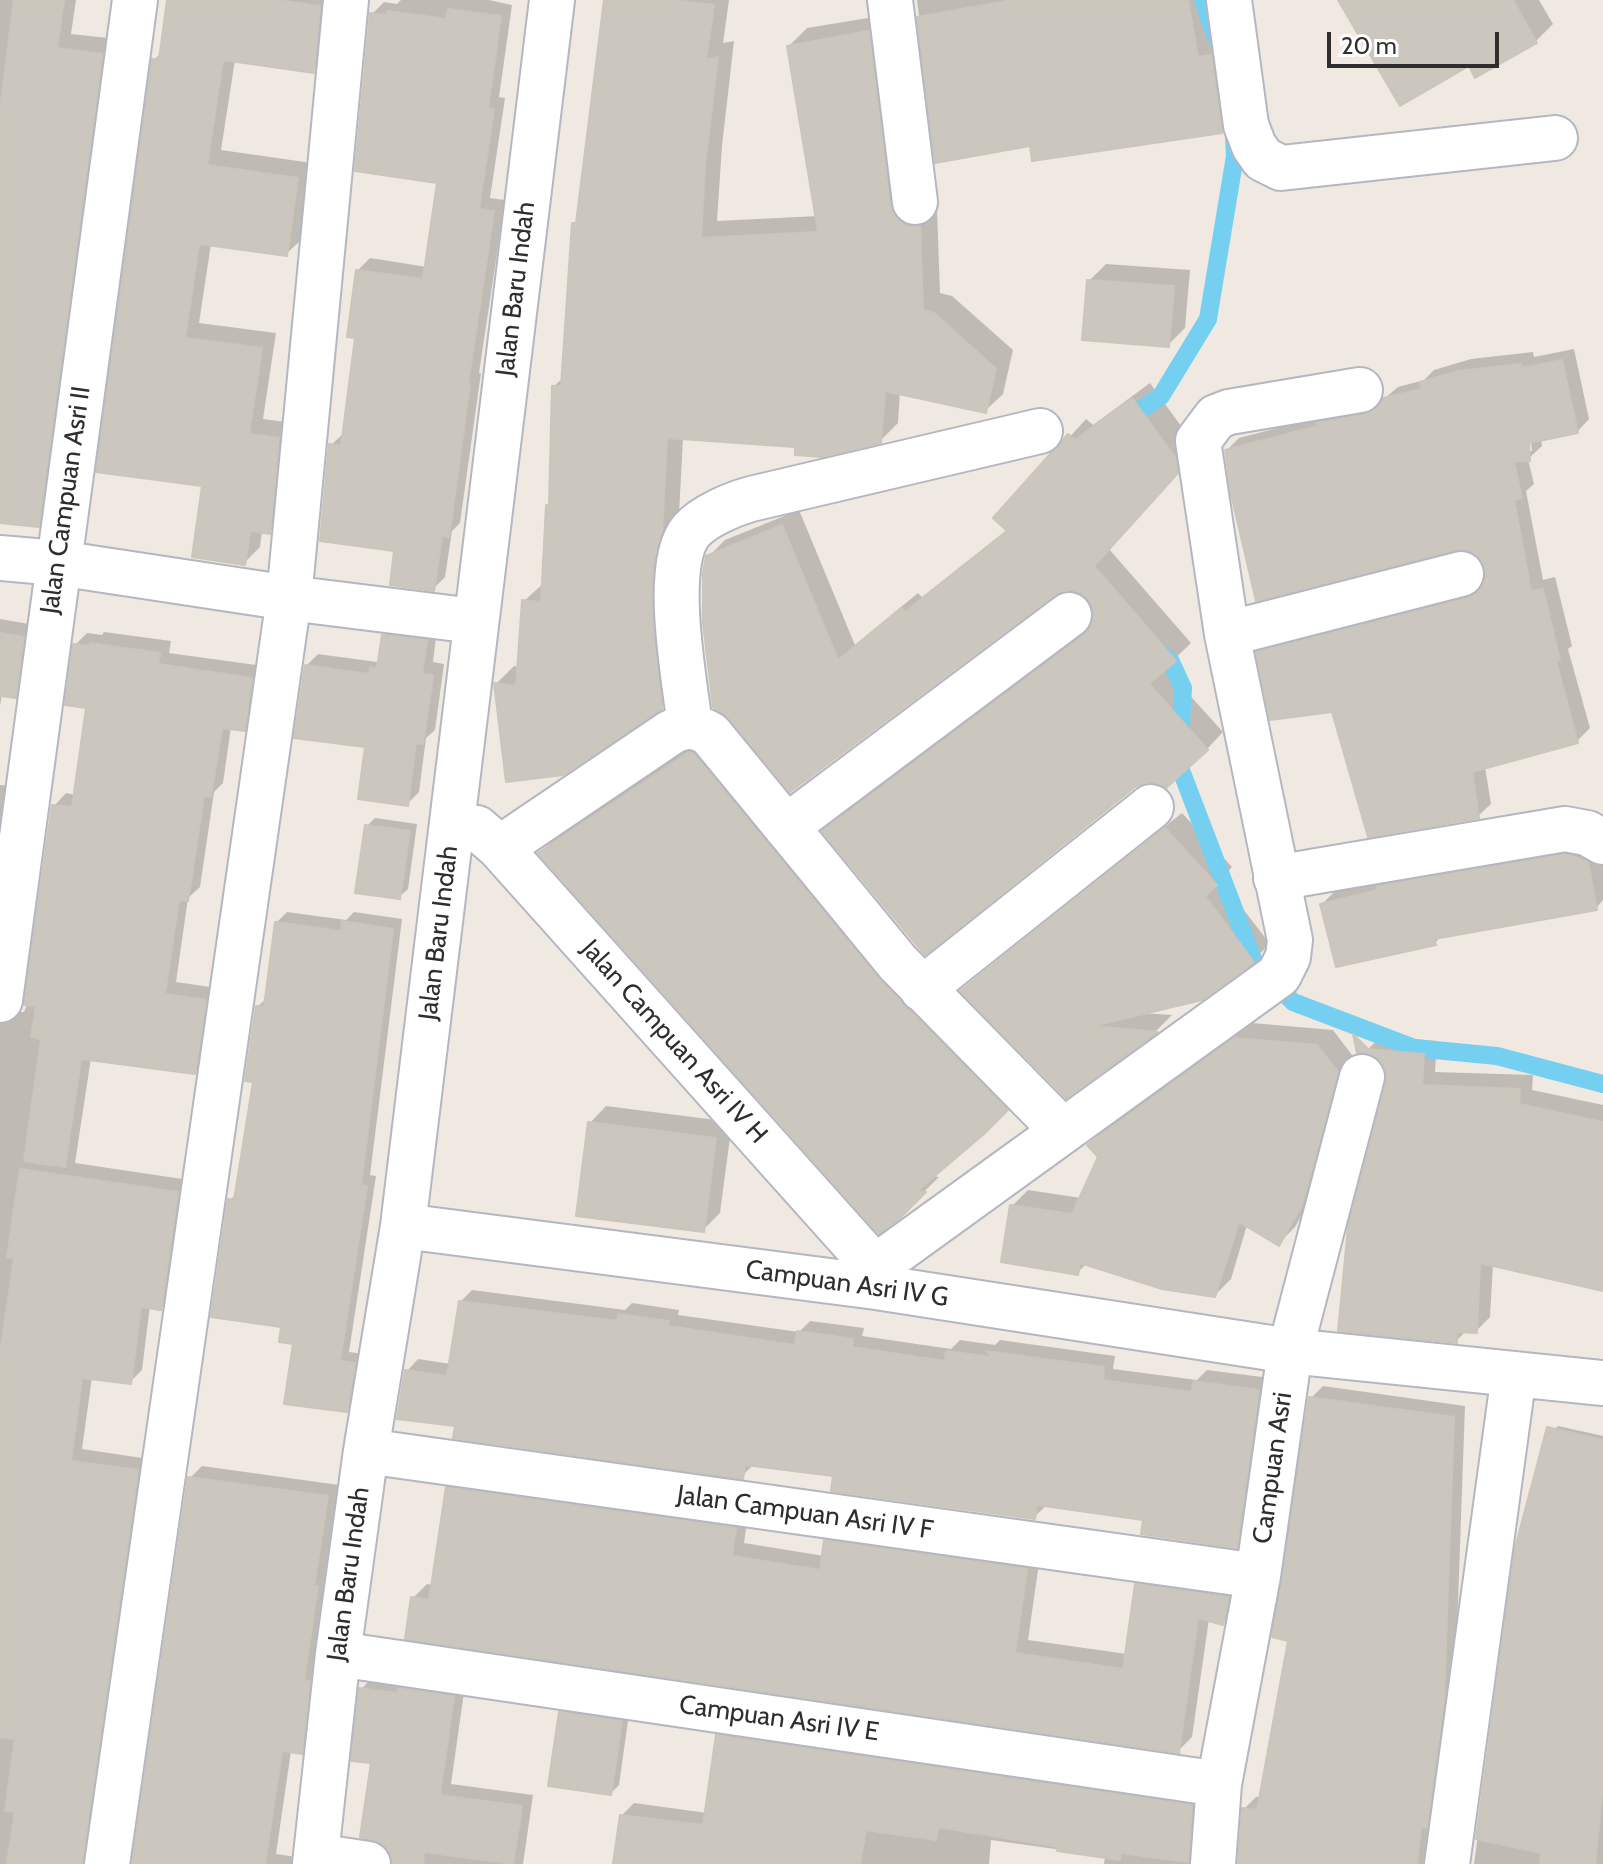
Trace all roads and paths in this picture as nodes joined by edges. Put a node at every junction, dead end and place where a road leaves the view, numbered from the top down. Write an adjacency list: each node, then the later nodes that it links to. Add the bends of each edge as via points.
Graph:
1 (135, 0): 11 (street, Jalan Campuan Asri II)
2 (346, 0): 13 (street)
3 (552, 0): 15 (street, Jalan Baru Indah)
4 (890, 0): 7 (street)
5 (1229, 0): 6 (street, via 1246,125 1263,159 1281,168)
6 (1555, 138)
7 (915, 202)
8 (1360, 390): 16 (street, via 1229,412 1203,431 1198,441)
9 (1040, 431): 17 (street, via 751,499 731,505 691,531 680,559 676,603)
10 (0, 558): 11 (street)
11 (58, 563): 13 (street); 25 (street, Jalan Campuan Asri II)
12 (1461, 574): 16 (street)
13 (289, 598): 15 (street); 38 (street)
14 (1069, 615): 20 (street)
15 (474, 621): 19 (street, Jalan Baru Indah)
16 (1227, 634): 23 (street)
17 (690, 726): 20 (street, via 710,734); 22 (street, via 670,733)
18 (1151, 807): 24 (street)
19 (454, 809): 22 (street, Jalan Campuan Asri IV H); 28 (street, Jalan Baru Indah)
20 (786, 827): 24 (street)
21 (1603, 842): 23 (street, via 1565,829)
22 (500, 848): 29 (street, Jalan Campuan Asri IV H)
23 (1276, 878): 27 (street, via 1290,940 1279,975)
24 (922, 989): 27 (street)
25 (0, 1000)
26 (1362, 1077): 30 (street, Campuan Asri)
27 (1062, 1130): 29 (street)
28 (403, 1226): 29 (street, Campuan Asri IV G); 33 (street, Jalan Baru Indah)
29 (875, 1277): 30 (street, Campuan Asri IV G)
30 (1290, 1351): 31 (street, Campuan Asri IV G); 34 (street, Campuan Asri)
31 (1514, 1374): 32 (street, Campuan Asri IV G); 41 (street)
32 (1603, 1383)
33 (366, 1451): 34 (street, Jalan Campuan Asri IV F); 35 (street, Jalan Baru Indah)
34 (1251, 1576): 36 (street, Campuan Asri)
35 (338, 1654): 36 (street, Campuan Asri IV E); 37 (street, Jalan Baru Indah)
36 (1219, 1784): 40 (street, Campuan Asri)
37 (315, 1860): 39 (street)
38 (107, 1864)
39 (368, 1864)
40 (1213, 1864)
41 (1447, 1864)

